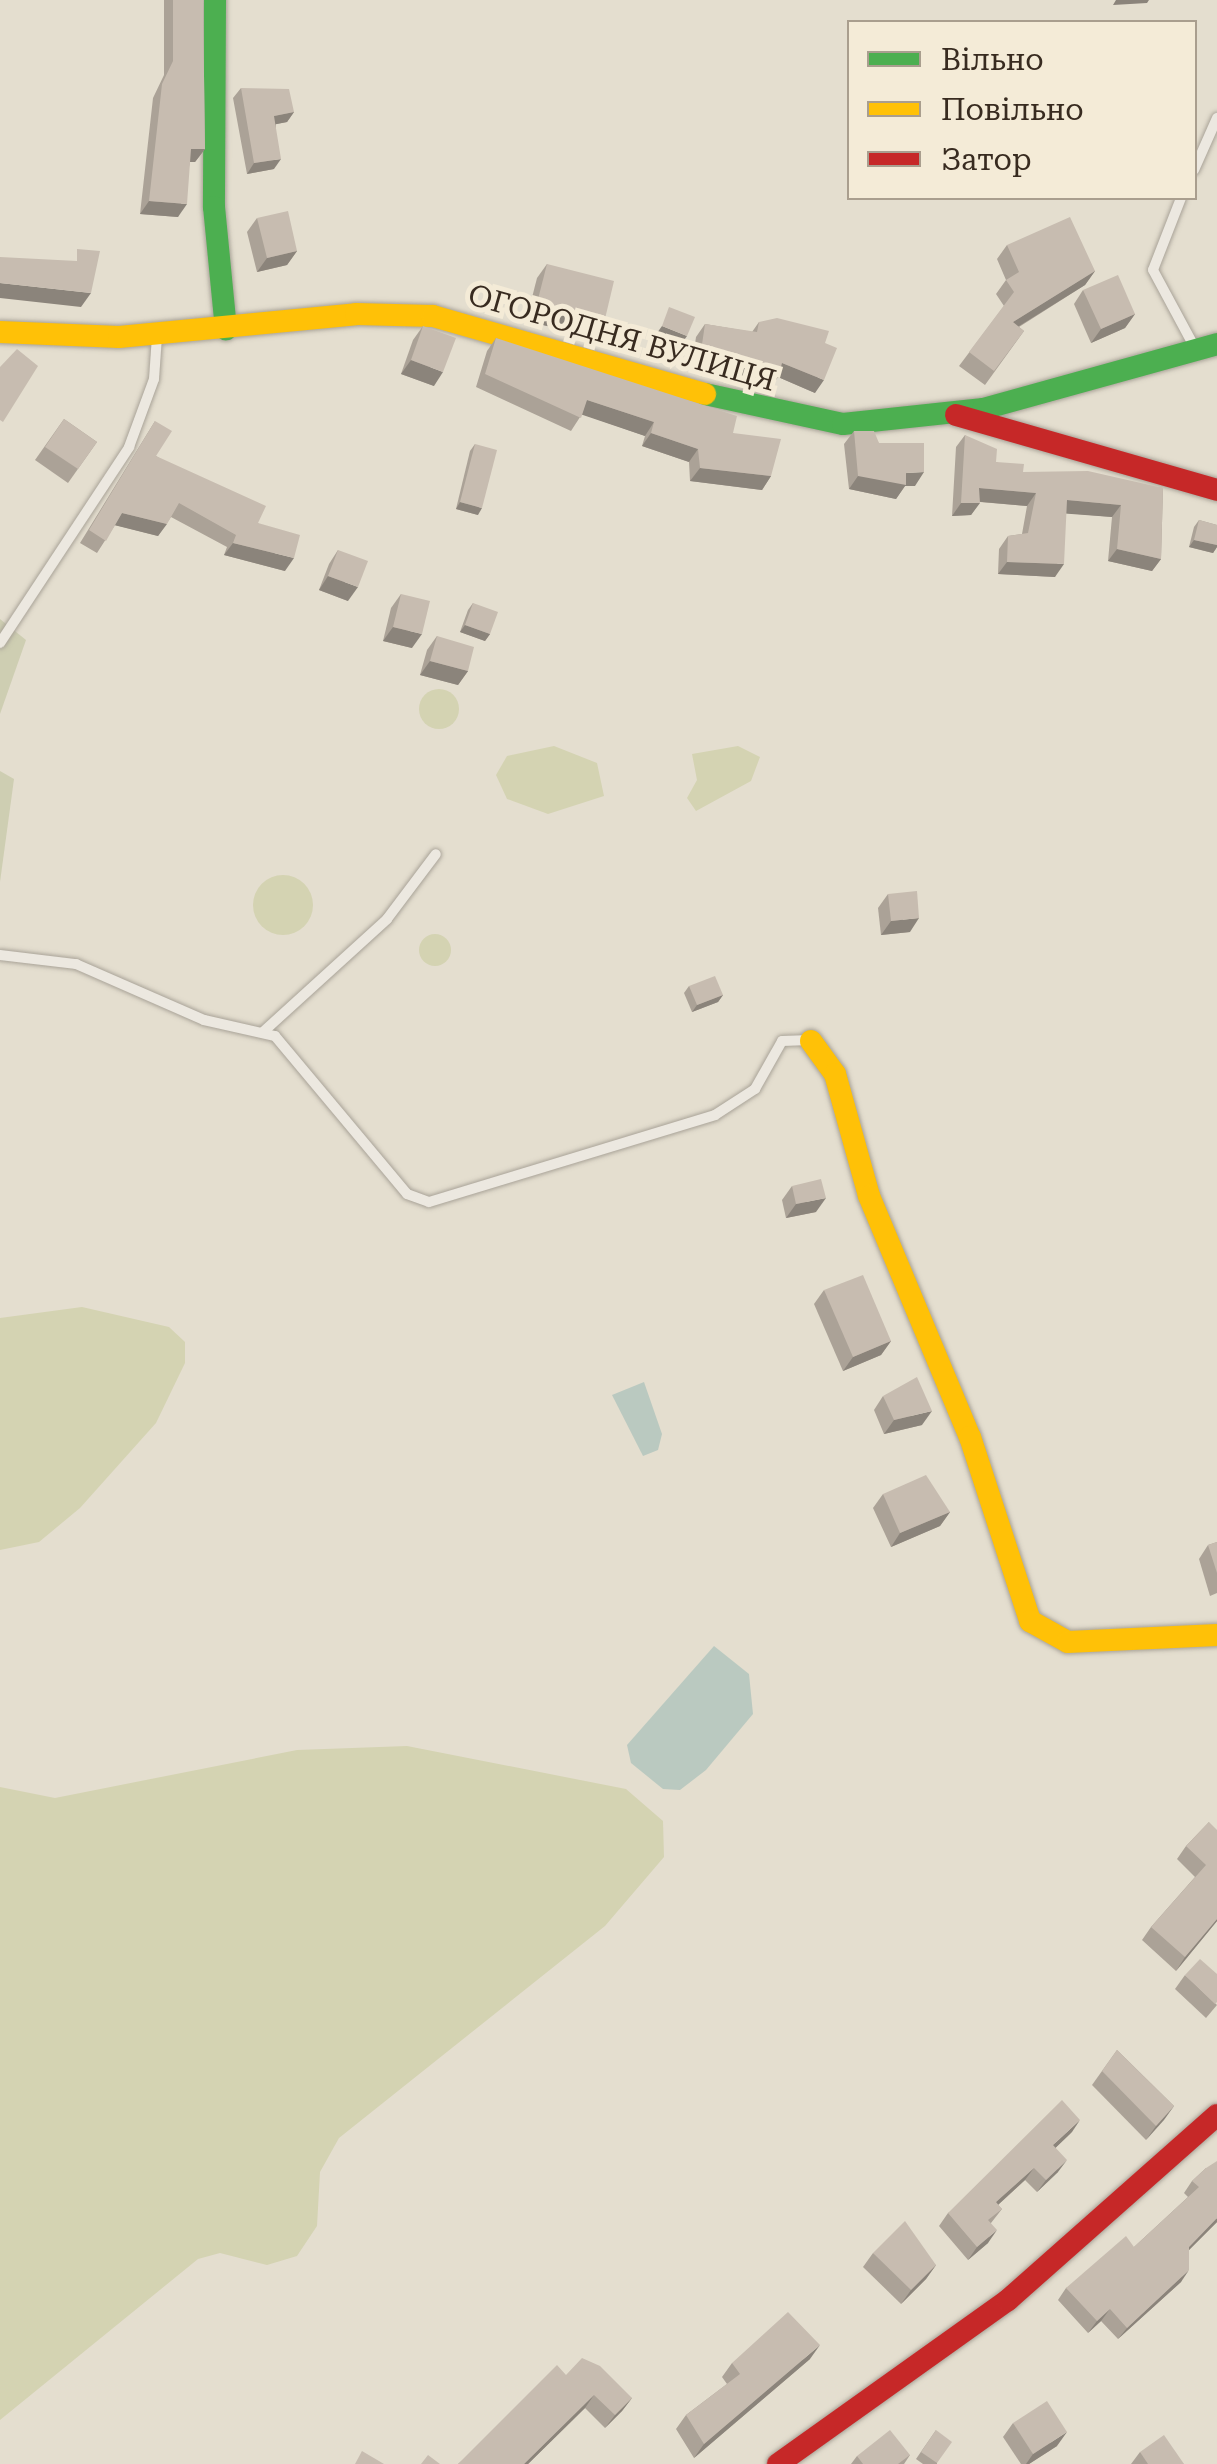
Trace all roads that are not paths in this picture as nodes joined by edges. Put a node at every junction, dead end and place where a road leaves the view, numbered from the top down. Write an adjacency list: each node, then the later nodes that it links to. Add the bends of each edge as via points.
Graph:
1 (215, 0): 5 (street, via 214,207)
2 (1217, 118): 3 (lane)
3 (1197, 163)
4 (1180, 200): 8 (lane, via 1153,270)
5 (226, 328): 7 (street, ОГОРОДНЯ ВУЛИЦЯ); 9 (street, ОГОРОДНЯ ВУЛИЦЯ, via 433,316 786,417 868,424)
6 (0, 332): 7 (street, ОГОРОДНЯ ВУЛИЦЯ)
7 (157, 334): 11 (lane, via 154,380 130,447)
8 (1206, 347): 9 (street)
9 (955, 415): 10 (street, ОГОРОДНЯ ВУЛИЦЯ)
10 (1217, 490)
11 (0, 644)
12 (436, 854): 14 (lane, via 387,920)
13 (0, 955): 14 (lane, via 76,964 204,1020)
14 (263, 1032): 15 (lane, via 292,1047 407,1194 429,1202 716,1116 754,1090 782,1040)
15 (810, 1040): 16 (street, via 835,1074 868,1196 970,1437 1030,1621 1068,1642)
16 (1217, 1635)
17 (1217, 2116): 18 (street, via 1008,2300)
18 (778, 2464)

